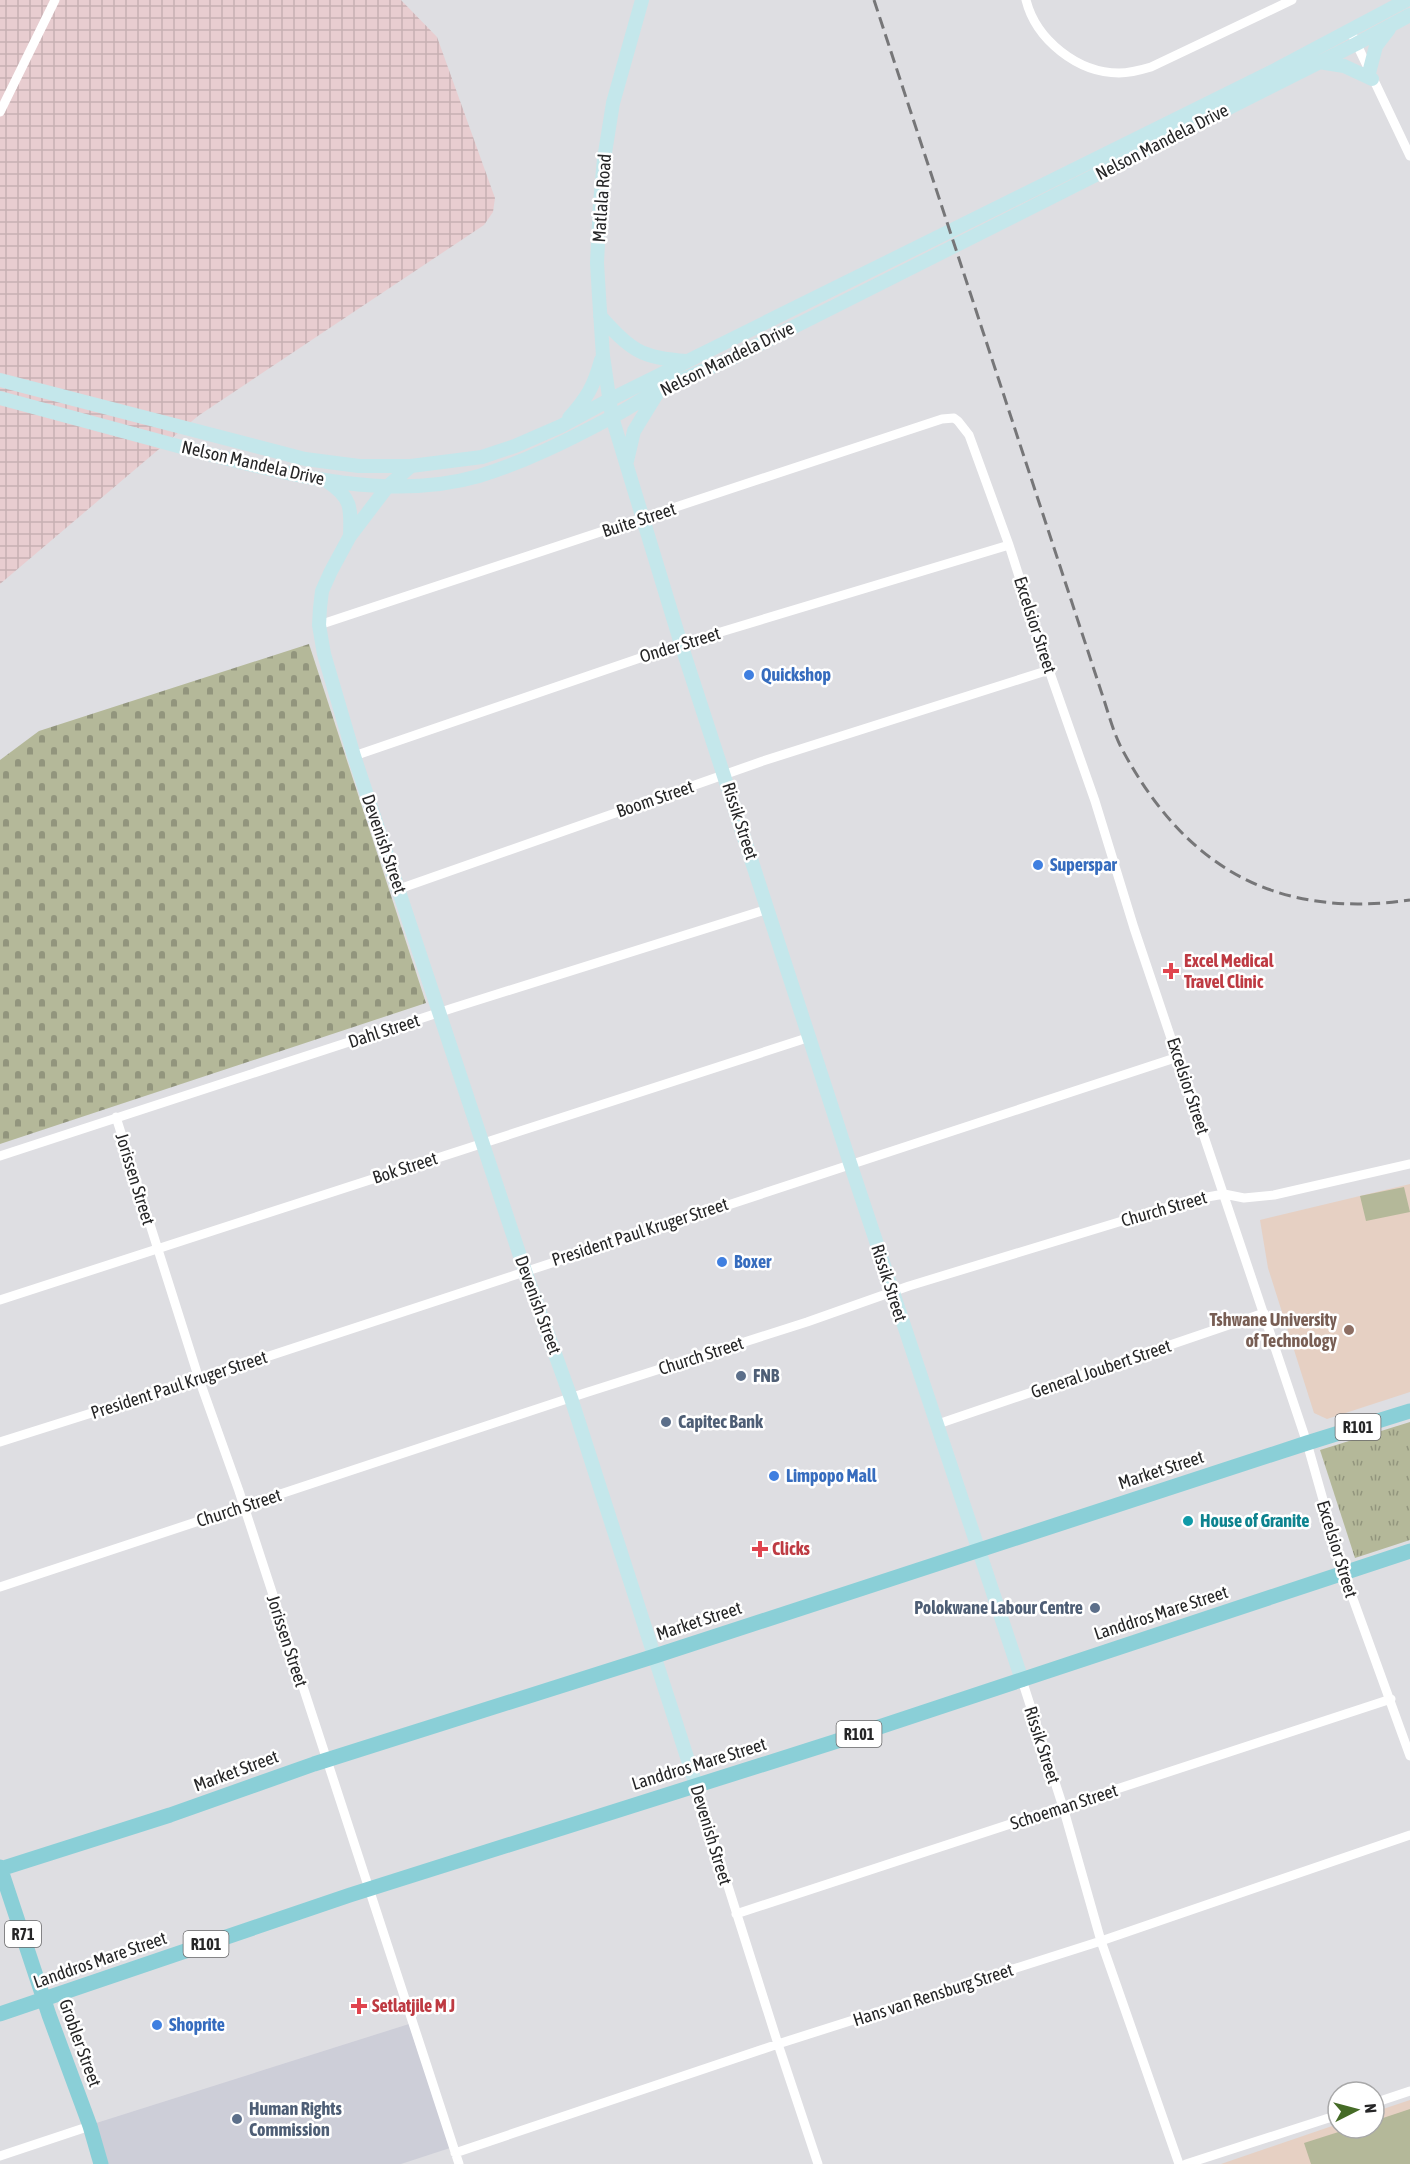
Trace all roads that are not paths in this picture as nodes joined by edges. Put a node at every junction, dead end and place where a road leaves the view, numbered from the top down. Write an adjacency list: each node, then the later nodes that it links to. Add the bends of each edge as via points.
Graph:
1 (55, 0): 12 (street)
2 (642, 0): 16 (main road, Matlala Road, via 613,103 604,159 597,263)
3 (1026, 0): 4 (street, via 1040,30 1059,50 1090,68 1117,73 1151,68)
4 (1292, 0)
5 (1407, 0): 8 (main road, Nelson Mandela Drive)
6 (1410, 15): 7 (main road, Nelson Mandela Drive)
7 (1395, 23): 9 (main road, Nelson Mandela Drive); 11 (main road, via 1376,46)
8 (1350, 30): 9 (street); 14 (main road, Nelson Mandela Drive)
9 (1356, 44): 10 (main road, Nelson Mandela Drive); 11 (street)
10 (1319, 62): 11 (main road); 14 (main road, Nelson Mandela Drive, via 1057,195)
11 (1371, 76): 13 (street)
12 (0, 112)
13 (1410, 156)
14 (975, 227): 15 (main road, Nelson Mandela Drive)
15 (936, 247): 18 (main road, Nelson Mandela Drive); 20 (main road, Nelson Mandela Drive, via 730,359)
16 (600, 314): 17 (main road, Matlala Road); 18 (main road, via 619,337 652,358)
17 (603, 356): 22 (main road, Matlala Road); 25 (main road, via 589,395)
18 (689, 362): 22 (main road, Nelson Mandela Drive)
19 (0, 380): 26 (main road, Nelson Mandela Drive, via 290,456 328,463)
20 (659, 390): 23 (main road, Nelson Mandela Drive); 27 (main road, via 634,431)
21 (0, 398): 28 (main road, Nelson Mandela Drive)
22 (609, 400): 23 (main road, Rissik Street); 25 (main road, Nelson Mandela Drive)
23 (612, 417): 27 (main road, Rissik Street); 29 (main road, Nelson Mandela Drive, via 525,460 479,476)
24 (958, 421): 30 (street, Buite Street, via 942,419); 32 (street, Excelsior Street, via 976,450)
25 (561, 426): 26 (main road, Nelson Mandela Drive, via 482,457)
26 (411, 466): 29 (main road, Devenish Street)
27 (626, 467): 30 (main road, Rissik Street)
28 (326, 481): 29 (main road, Nelson Mandela Drive); 31 (main road, via 348,502)
29 (388, 486): 31 (main road, Devenish Street)
30 (642, 519): 33 (street, Buite Street); 34 (main road, Rissik Street)
31 (350, 536): 33 (main road, Devenish Street, via 322,591)
32 (1009, 545): 34 (street, Onder Street); 35 (street, Excelsior Street)
33 (319, 625): 36 (main road, Devenish Street, via 329,677)
34 (681, 644): 36 (street, Onder Street); 37 (main road, Rissik Street)
35 (1049, 670): 37 (street, Boom Street); 42 (street, Excelsior Street)
36 (354, 756): 38 (main road, Devenish Street)
37 (725, 774): 38 (street, Boom Street); 39 (main road, Rissik Street)
38 (399, 889): 40 (main road, Devenish Street)
39 (768, 909): 40 (street, Dahl Street); 41 (main road, Rissik Street)
40 (439, 1013): 43 (street, Dahl Street); 44 (main road, Devenish Street)
41 (810, 1037): 44 (street, Bok Street); 46 (main road, Rissik Street)
42 (1178, 1057): 46 (street, President Paul Kruger Street); 48 (street, Excelsior Street)
43 (116, 1117): 45 (street, Dahl Street); 49 (street, Jorissen Street)
44 (483, 1143): 49 (street, Bok Street); 50 (main road, Devenish Street)
45 (0, 1156)
46 (850, 1163): 50 (street, President Paul Kruger Street); 51 (main road, Rissik Street)
47 (1410, 1164): 48 (street, Church Street, via 1274,1195 1244,1198)
48 (1224, 1194): 51 (street, Church Street, via 1191,1200); 53 (street, Excelsior Street)
49 (157, 1247): 52 (street, Bok Street); 54 (street, Jorissen Street)
50 (525, 1271): 54 (street, President Paul Kruger Street); 55 (main road, Devenish Street)
51 (893, 1293): 55 (street, Church Street); 57 (main road, Rissik Street)
52 (0, 1300)
53 (1264, 1313): 57 (street, General Joubert Street); 59 (street, Excelsior Street)
54 (199, 1379): 58 (street, President Paul Kruger Street); 60 (street, Jorissen Street)
55 (571, 1398): 60 (street, Church Street); 65 (main road, Devenish Street)
56 (1410, 1411): 59 (main road, Market Street / R101)
57 (938, 1424): 61 (main road, Rissik Street)
58 (0, 1442)
59 (1307, 1443): 61 (main road, Market Street / R101); 63 (street, Excelsior Street)
60 (244, 1507): 64 (street, Church Street); 69 (street, Jorissen Street)
61 (978, 1550): 65 (main road, Market Street / R101); 66 (main road, Rissik Street)
62 (1410, 1551): 63 (main road, Landdros Mare Street / R101)
63 (1344, 1574): 66 (main road, Landdros Mare Street / R101); 67 (street, Excelsior Street)
64 (0, 1587)
65 (655, 1656): 69 (main road, Market Street / R101); 70 (main road, Devenish Street)
66 (1022, 1680): 70 (main road, Landdros Mare Street / R101); 71 (street, Rissik Street)
67 (1391, 1699): 68 (street, Excelsior Street); 71 (street, Schoeman Street)
68 (1410, 1756)
69 (327, 1760): 73 (main road, Market Street / R101); 74 (street, Jorissen Street)
70 (696, 1785): 74 (main road, Landdros Mare Street / R101); 75 (street, Devenish Street)
71 (1063, 1807): 75 (street, Schoeman Street); 76 (street, Rissik Street)
72 (1410, 1835): 76 (street, Hans van Rensburg Street)
73 (0, 1868): 77 (main road, Grobler Street / R71)
74 (369, 1889): 77 (main road, Landdros Mare Street / R101); 84 (street, Jorissen Street)
75 (736, 1914): 79 (street, Devenish Street)
76 (1101, 1941): 79 (street, Hans van Rensburg Street); 89 (street, Rissik Street)
77 (44, 1998): 78 (main road, Landdros Mare Street / R101); 83 (main road, Grobler Street / R71)
78 (0, 2014)
79 (778, 2044): 84 (street, Hans van Rensburg Street); 88 (street, Devenish Street)
80 (1410, 2091): 81 (street)
81 (1386, 2099)
82 (1326, 2119): 90 (street)
83 (90, 2126): 85 (street); 86 (main road, Grobler Street / R71)
84 (455, 2153): 87 (street, Jorissen Street)
85 (0, 2156)
86 (101, 2164)
87 (459, 2164)
88 (818, 2164)
89 (1179, 2164)
90 (1186, 2164)

